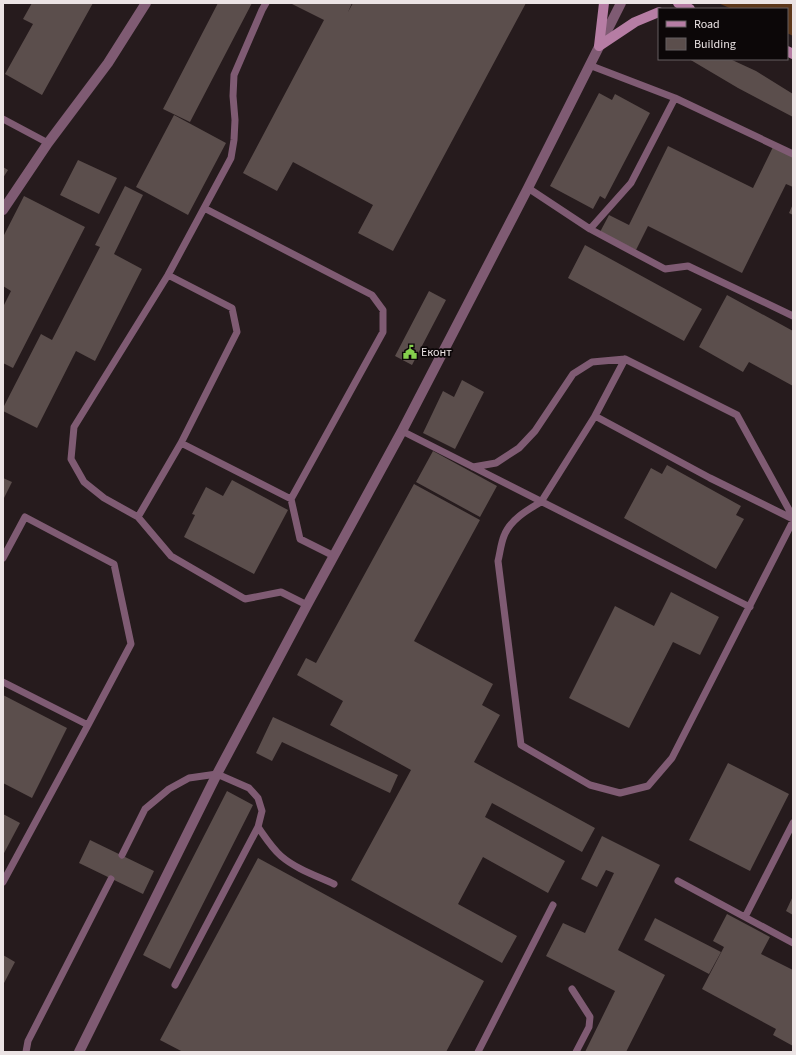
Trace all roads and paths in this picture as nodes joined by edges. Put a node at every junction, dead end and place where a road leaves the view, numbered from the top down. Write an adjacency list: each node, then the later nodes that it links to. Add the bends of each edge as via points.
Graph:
1 (146, 3): 12 (street, via 108,63)
2 (266, 3): 15 (lane, via 234,75 235,120 231,158)
3 (604, 3): 8 (main road)
4 (622, 3): 8 (street)
5 (678, 3): 6 (main road)
6 (688, 8)
7 (658, 12): 8 (main road, via 635,22)
8 (599, 46): 9 (street)
9 (589, 65): 10 (lane); 14 (street)
10 (675, 98): 13 (lane); 17 (lane, via 631,183)
11 (3, 119): 12 (lane)
12 (48, 143): 16 (street)
13 (793, 154)
14 (528, 188): 17 (lane); 22 (street)
15 (204, 208): 18 (lane); 25 (lane, via 372,295 383,310 383,332)
16 (3, 210)
17 (590, 229): 19 (lane, via 665,269 688,266)
18 (168, 275): 23 (lane, via 232,308 237,332); 27 (lane, via 74,427 71,459 84,482 104,498)
19 (793, 316)
20 (625, 359): 21 (lane); 24 (lane, via 592,362 573,374 535,431 519,448 496,463); 28 (lane, via 737,415)
21 (595, 416): 26 (lane); 28 (lane)
22 (402, 431): 24 (lane); 29 (street)
23 (181, 443): 25 (lane); 27 (lane)
24 (473, 467): 26 (lane)
25 (291, 499): 29 (lane, via 300,539)
26 (541, 502): 32 (lane); 32 (lane, via 513,521 504,536 498,561 522,745 590,785 620,793 648,786 672,758)
27 (138, 517): 31 (lane, via 171,556 246,599 281,592)
28 (793, 519): 32 (lane)
29 (334, 556): 31 (street)
30 (3, 558): 34 (lane, via 25,517 114,564 131,644)
31 (307, 605): 35 (street)
32 (750, 607)
33 (3, 682): 34 (lane)
34 (88, 725): 41 (lane)
35 (217, 774): 37 (lane, via 249,788 258,798 262,811); 38 (lane, via 188,778 169,789 145,809); 49 (street)
36 (793, 823): 44 (lane)
37 (258, 827): 42 (lane, via 282,857); 46 (lane)
38 (122, 855)
39 (111, 879): 48 (lane, via 28,1041)
40 (678, 881): 44 (lane)
41 (3, 882)
42 (334, 884)
43 (553, 905): 50 (lane)
44 (745, 917): 45 (lane)
45 (793, 943)
46 (175, 985)
47 (572, 989): 51 (lane, via 590,1018 589,1027)
48 (26, 1052)
49 (79, 1052)
50 (478, 1052)
51 (576, 1052)

